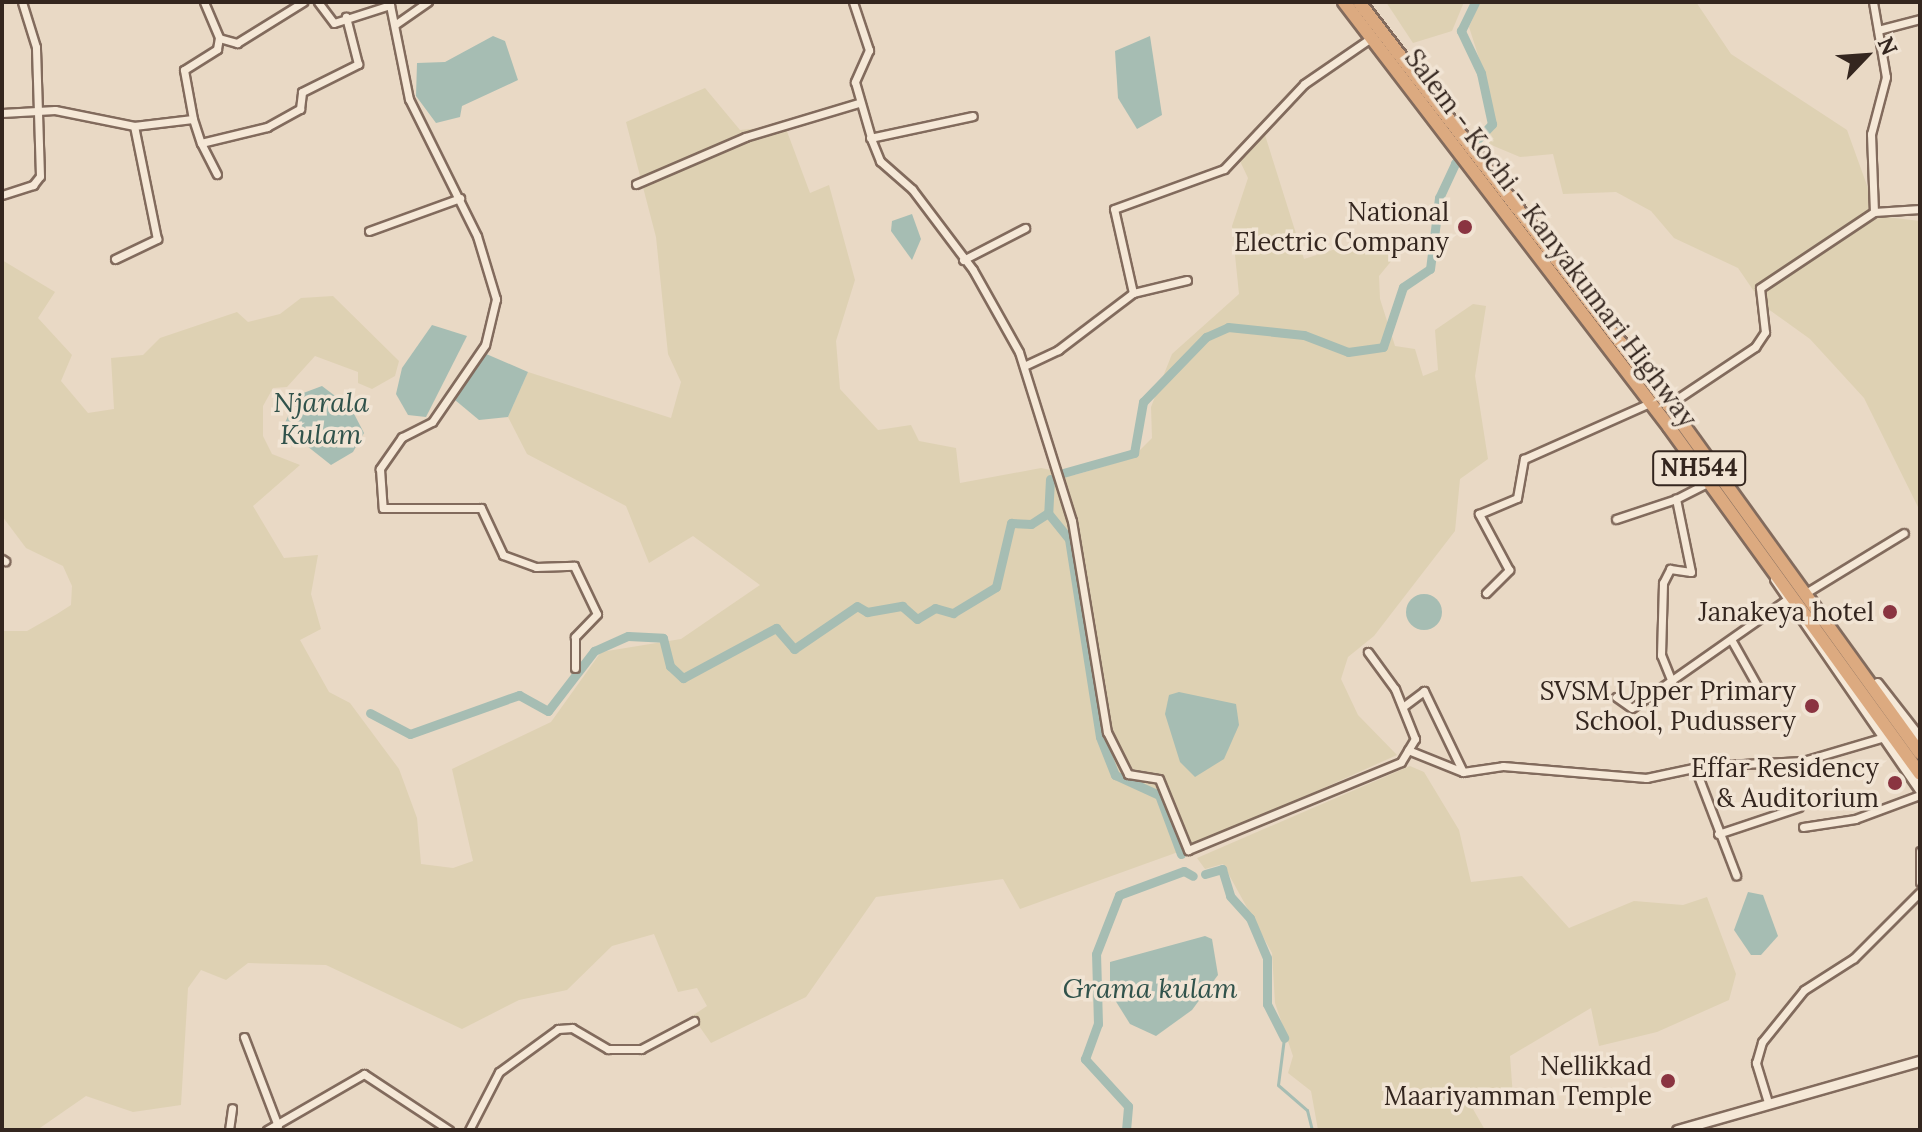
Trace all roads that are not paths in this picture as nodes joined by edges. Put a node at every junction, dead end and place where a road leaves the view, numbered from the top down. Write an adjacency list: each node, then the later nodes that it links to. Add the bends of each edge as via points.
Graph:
1 (22, 2): 17 (street, via 36,47)
2 (204, 2): 14 (street)
3 (303, 2): 14 (street, via 237,43)
4 (318, 2): 10 (street, via 334,23)
5 (428, 2): 12 (street)
6 (853, 2): 16 (street, via 869,50 856,68)
7 (1344, 2): 15 (highway, Salem - Kochi - Kanyakumari Highway / NH544)
8 (1359, 2): 38 (highway, Salem - Kochi - Kanyakumari Highway / NH544)
9 (1873, 2): 13 (street)
10 (346, 17): 12 (street, via 386,2); 23 (street, via 358,64 302,92 300,109 267,127)
11 (1920, 19): 13 (street)
12 (396, 24): 27 (street, via 409,99)
13 (1878, 30): 29 (street, via 1886,77 1871,134)
14 (219, 38): 20 (street, via 217,49 184,70)
15 (1371, 38): 35 (street, via 1296,91 1224,169 1114,209); 37 (highway, Salem - Kochi - Kanyakumari Highway / NH544, via 1449,148)
16 (858, 103): 22 (street); 25 (street, via 745,137)
17 (41, 109): 18 (street); 21 (street); 26 (street, via 40,176)
18 (2, 113)
19 (973, 116): 22 (street)
20 (193, 119): 21 (street); 23 (street)
21 (134, 126): 32 (street, via 157,239)
22 (870, 138): 33 (street, via 880,161 912,189)
23 (201, 143): 24 (street)
24 (217, 174)
25 (636, 184)
26 (2, 195)
27 (460, 198): 31 (street); 49 (street, via 491,277 496,321 432,422 390,452 380,469 383,508 481,508 503,555 536,567 574,566 597,614 575,637)
28 (1920, 209): 29 (street)
29 (1874, 212): 38 (street, via 1760,288 1765,332 1755,347)
30 (1025, 228): 33 (street)
31 (369, 231)
32 (115, 259)
33 (963, 260): 36 (street)
34 (1187, 280): 35 (street)
35 (1133, 293): 36 (street, via 1058,350)
36 (1024, 366): 56 (street, via 1072,521 1107,732 1128,774 1159,779 1188,850 1300,809 1401,762)
37 (1650, 403): 39 (highway, Salem - Kochi - Kanyakumari Highway / NH544); 45 (street, via 1524,459 1517,498 1479,514 1509,570)
38 (1672, 410): 44 (street); 57 (highway, Salem - Kochi - Kanyakumari Highway / NH544)
39 (1709, 482): 40 (street); 43 (highway, Salem - Kochi - Kanyakumari Highway / NH544)
40 (1676, 499): 41 (street); 50 (street, via 1691,572 1670,569 1663,583 1661,655)
41 (1616, 519)
42 (1904, 533): 44 (street)
43 (1768, 564): 46 (street); 60 (highway, Salem - Kochi - Kanyakumari Highway / NH544)
44 (1809, 591): 55 (street)
45 (1486, 593)
46 (1785, 601): 47 (street); 54 (street)
47 (1732, 641): 50 (street); 51 (street)
48 (1368, 652): 53 (street)
49 (575, 668)
50 (1672, 682): 52 (street, via 1632,708)
51 (1759, 689)
52 (1616, 697)
53 (1404, 706): 56 (street, via 1415,739); 59 (street, via 1424,691)
54 (1881, 738): 58 (street, via 1803,761); 61 (street)
55 (1920, 738)
56 (1408, 750): 59 (street)
57 (1920, 753)
58 (1695, 768): 59 (street, via 1646,778 1503,766); 64 (street)
59 (1463, 772)
60 (1920, 774)
61 (1920, 793): 63 (street, via 1855,819)
62 (1799, 807): 64 (street)
63 (1803, 827)
64 (1718, 834): 66 (street)
65 (1920, 851): 67 (street)
66 (1736, 875)
67 (1920, 882)
68 (1920, 892): 72 (street, via 1854,958 1804,990 1762,1042 1756,1063)
69 (694, 1021): 78 (street, via 641,1049 608,1049 572,1028 558,1029 499,1072)
70 (244, 1037): 74 (street)
71 (1920, 1061): 72 (street)
72 (1767, 1099): 79 (street)
73 (232, 1108): 75 (street)
74 (278, 1126): 76 (street); 77 (street, via 364,1074)
75 (229, 1130)
76 (267, 1130)
77 (449, 1130)
78 (469, 1130)
79 (1677, 1130)

